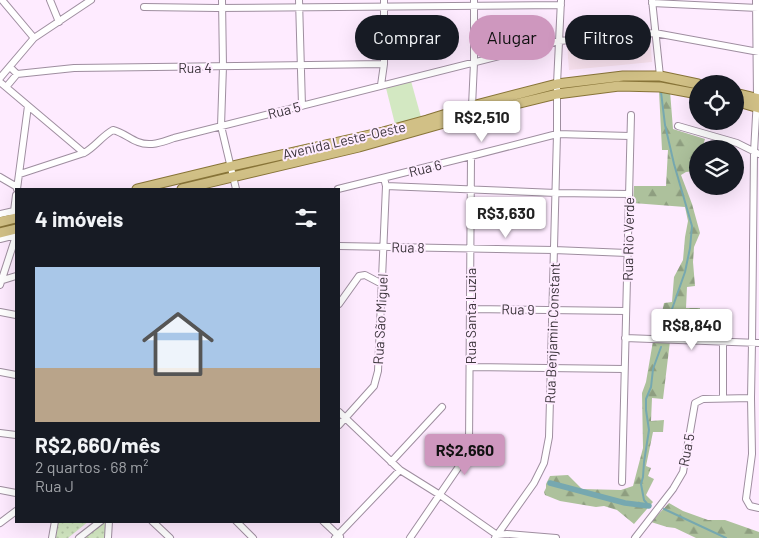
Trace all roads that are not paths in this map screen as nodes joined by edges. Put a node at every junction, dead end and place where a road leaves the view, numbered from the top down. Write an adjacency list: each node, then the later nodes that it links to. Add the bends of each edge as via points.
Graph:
1 (2, 0): 17 (street)
2 (50, 0): 15 (street)
3 (91, 0): 15 (street)
4 (222, 0): 12 (street)
5 (298, 0): 13 (street)
6 (756, 0): 14 (street)
7 (652, 1): 14 (street); 16 (street)
8 (474, 3): 9 (street); 10 (street); 20 (street)
9 (561, 3): 18 (street, Rua Benjamin Constant)
10 (384, 4): 13 (street); 21 (street)
11 (144, 7): 12 (street)
12 (222, 8): 13 (street); 23 (street)
13 (299, 8): 22 (street)
14 (757, 8): 19 (street)
15 (59, 22): 17 (street)
16 (655, 33): 18 (street, Rua 5); 19 (street, Rua 5); 26 (street)
17 (34, 38): 24 (street)
18 (559, 40): 20 (street, Rua 5); 30 (street, Rua Benjamin Constant)
19 (757, 51): 37 (street)
20 (474, 62): 31 (street, Rua 5); 40 (street)
21 (384, 64): 22 (street, Rua 4); 31 (street)
22 (301, 65): 23 (street, Rua 4); 39 (street)
23 (223, 66): 25 (street, Rua 4, via 74,68); 42 (street)
24 (10, 67): 25 (street); 27 (street)
25 (16, 74): 32 (street)
26 (660, 76): 29 (main road, Avenida Leste-Oeste); 30 (main road, Avenida Leste-Oeste, via 624,76)
27 (0, 78)
28 (0, 82): 32 (street)
29 (689, 82)
30 (557, 84): 34 (street, Rua Benjamin Constant); 40 (main road, Avenida Leste-Oeste)
31 (381, 85): 39 (street, Rua 5)
32 (7, 86): 38 (street)
33 (689, 92): 34 (main road, Avenida Leste-Oeste, via 660,87 619,86)
34 (557, 94): 44 (street, Rua Benjamin Constant); 51 (main road, Avenida Leste-Oeste, via 359,147)
35 (744, 97): 37 (main road)
36 (744, 102): 37 (main road)
37 (758, 103): 47 (street)
38 (28, 106): 46 (street); 50 (street)
39 (302, 106): 42 (street, Rua 5)
40 (472, 106): 49 (main road, Avenida Leste-Oeste, via 384,132)
41 (631, 115): 45 (street, Rua Rio Verde)
42 (221, 126): 46 (street, Rua 5, via 154,144 140,143 113,130); 49 (street)
43 (678, 126): 47 (street, via 737,143)
44 (557, 134): 45 (street, Rua 6); 48 (street, Rua 6); 61 (street, Rua Benjamin Constant)
45 (630, 136): 62 (street, Rua Rio Verde)
46 (84, 153): 50 (street, Rua 5)
47 (756, 153): 71 (street)
48 (471, 156): 53 (street, Rua 6); 60 (street, Rua Santa Luzia)
49 (231, 166): 51 (street); 56 (main road, Avenida Leste-Oeste)
50 (20, 174): 55 (street)
51 (233, 176): 57 (main road, Avenida Leste-Oeste); 58 (street)
52 (0, 177): 55 (street)
53 (384, 178): 54 (street, Rua São Miguel); 59 (street, Rua 6)
54 (386, 186): 60 (street); 73 (street, Rua São Miguel)
55 (17, 188)
56 (141, 188)
57 (186, 188)
58 (236, 188)
59 (340, 189)
60 (471, 190): 61 (street); 74 (street, Rua Santa Luzia)
61 (556, 194): 62 (street); 75 (street, Rua Benjamin Constant)
62 (629, 194): 76 (street, Rua Rio Verde)
63 (0, 214): 64 (street)
64 (15, 216): 65 (main road)
65 (0, 222)
66 (15, 229): 67 (main road)
67 (0, 233)
68 (15, 236): 69 (street)
69 (0, 239)
70 (15, 239): 78 (street)
71 (756, 244): 88 (street)
72 (340, 246): 73 (street, Rua 8)
73 (383, 247): 74 (street, Rua 8); 79 (street, Rua São Miguel)
74 (471, 249): 75 (street, Rua 8); 81 (street, Rua Santa Luzia)
75 (554, 250): 76 (street, Rua 8); 82 (street, Rua Benjamin Constant)
76 (627, 253): 83 (street, Rua Rio Verde)
77 (15, 276): 78 (street)
78 (0, 282)
79 (382, 284): 80 (street, via 365,275 359,276); 98 (street, Rua São Miguel, via 378,371 374,386)
80 (340, 303)
81 (470, 309): 82 (street, Rua 9); 89 (street, Rua Santa Luzia)
82 (553, 310): 83 (street, Rua 9); 90 (street, Rua Benjamin Constant)
83 (626, 311): 86 (street, Rua Rio Verde)
84 (0, 312): 85 (street)
85 (15, 315)
86 (625, 338): 87 (street); 91 (street, Rua Rio Verde)
87 (723, 342): 88 (street); 94 (street)
88 (756, 343): 95 (street)
89 (470, 367): 90 (street); 109 (street, Rua Santa Luzia, via 469,446)
90 (551, 368): 91 (street); 120 (street, Rua Benjamin Constant, via 549,436 544,463)
91 (624, 369): 106 (street, Rua Rio Verde)
92 (0, 372): 93 (street)
93 (15, 374)
94 (723, 398): 95 (street, Rua 5); 128 (street, Rua 5, via 703,399 695,403 682,472)
95 (750, 398): 103 (street)
96 (442, 407): 104 (street)
97 (340, 413): 98 (street)
98 (345, 419): 99 (street); 104 (street)
99 (340, 424)
100 (0, 432): 101 (street)
101 (15, 436)
102 (759, 450): 103 (street)
103 (752, 454): 110 (street, via 746,499 750,506)
104 (391, 462): 105 (street)
105 (400, 470): 109 (street); 119 (street)
106 (622, 482)
107 (0, 490): 108 (street)
108 (15, 493)
109 (440, 495): 120 (street); 126 (street)
110 (759, 508)
111 (15, 512): 112 (street)
112 (0, 523)
113 (55, 523): 121 (street)
114 (98, 523): 122 (street)
115 (110, 523): 123 (street)
116 (154, 523): 124 (street)
117 (238, 523): 125 (street)
118 (324, 523): 119 (street)
119 (338, 537)
120 (496, 537): 127 (street, via 507,534)
121 (52, 538)
122 (79, 538)
123 (108, 538)
124 (170, 538)
125 (253, 538)
126 (410, 538)
127 (556, 538)
128 (635, 538)

